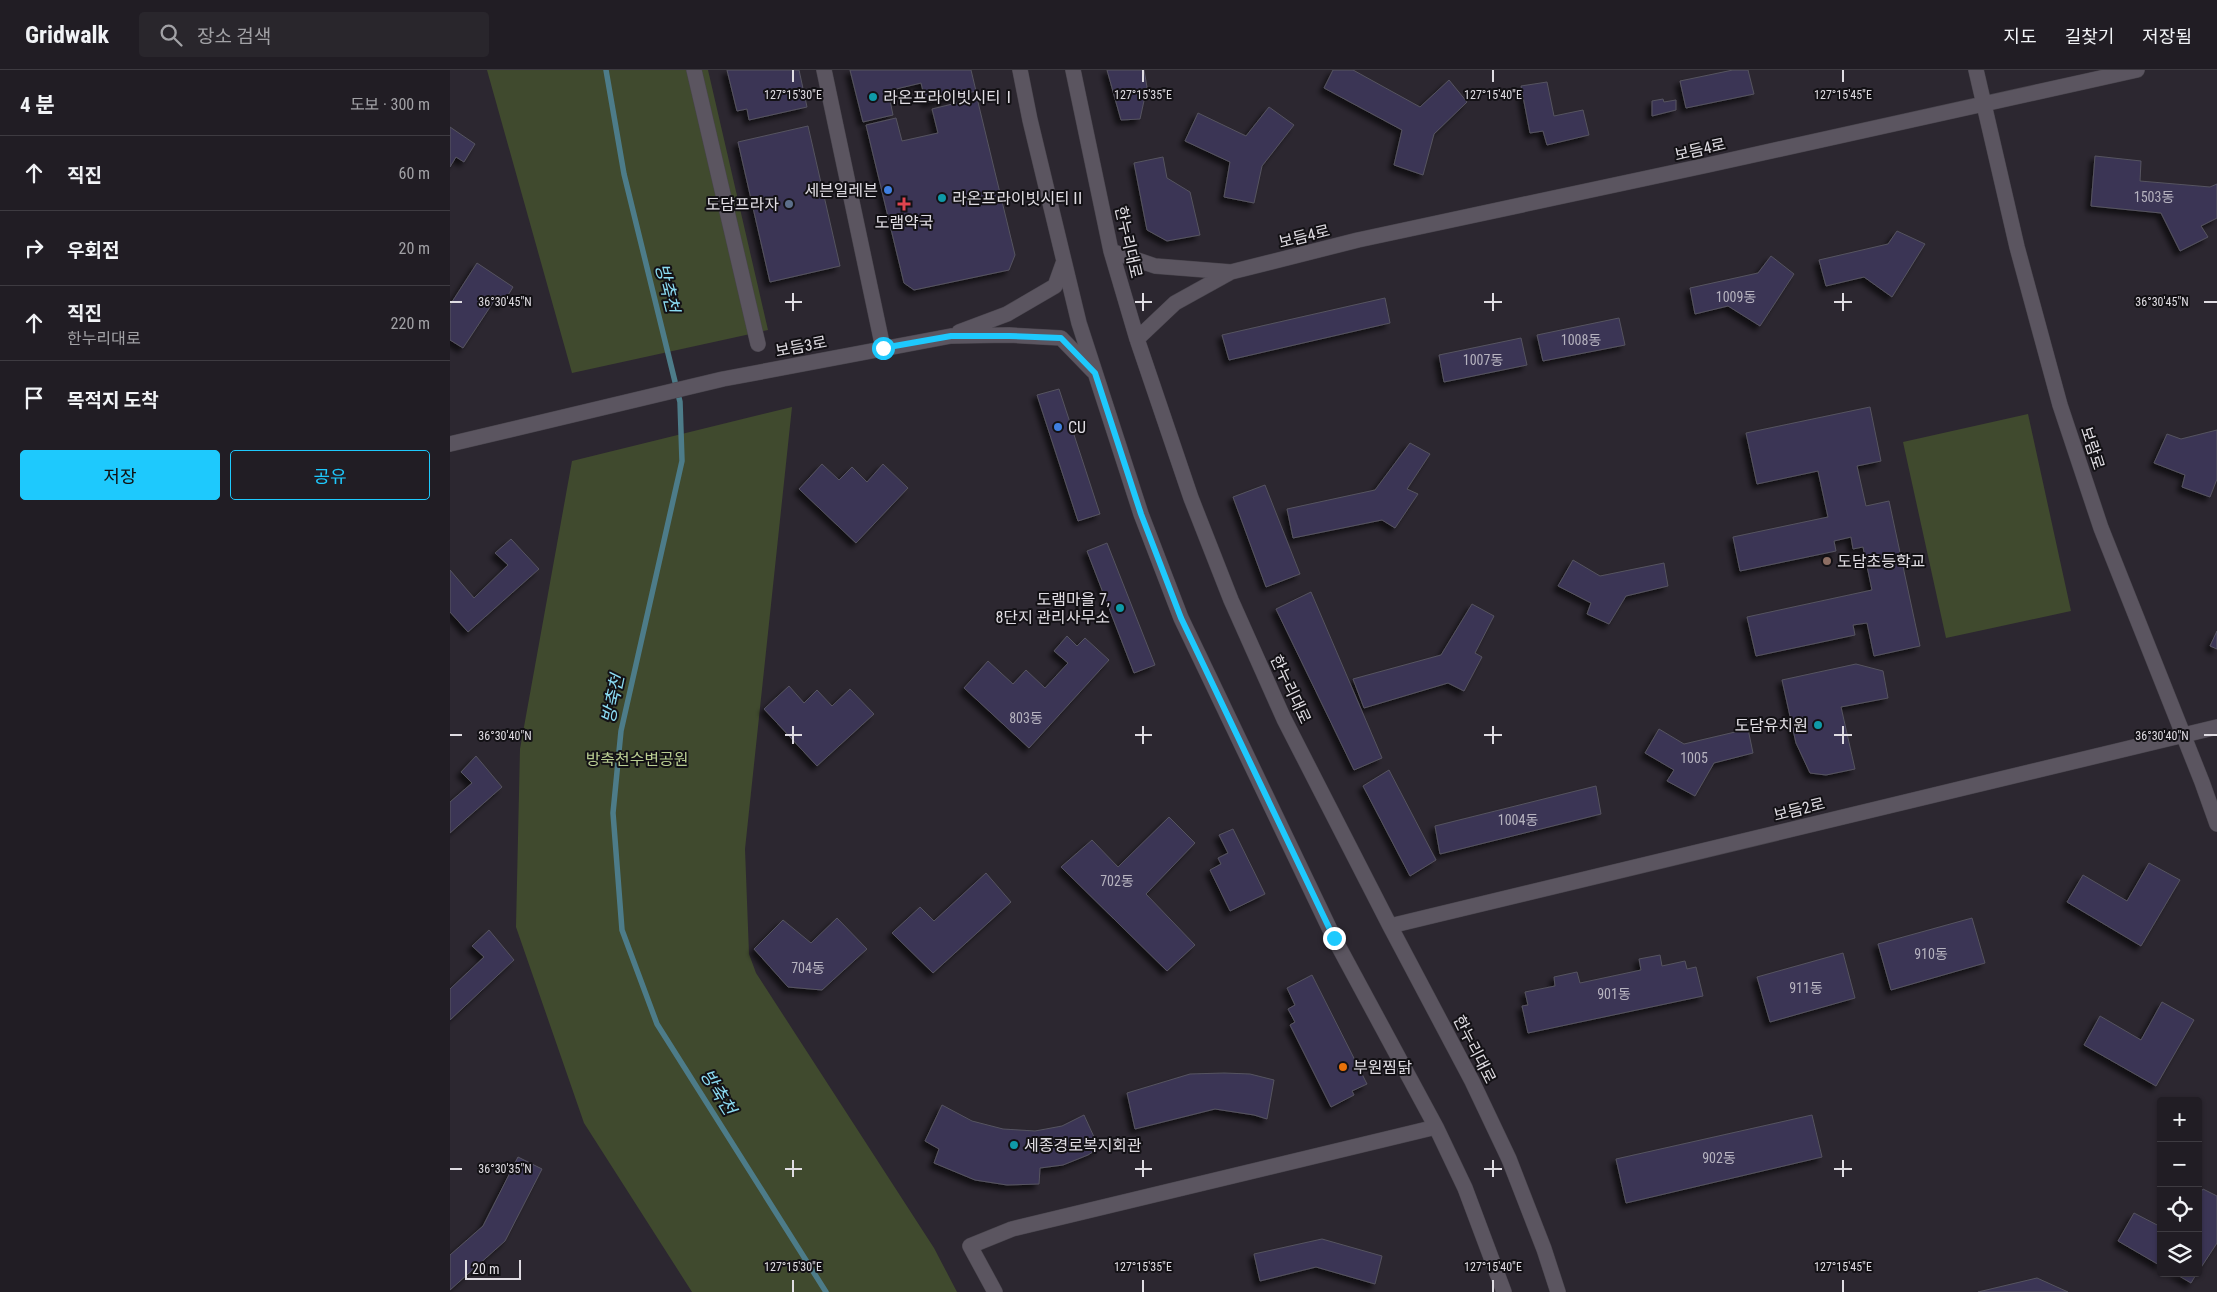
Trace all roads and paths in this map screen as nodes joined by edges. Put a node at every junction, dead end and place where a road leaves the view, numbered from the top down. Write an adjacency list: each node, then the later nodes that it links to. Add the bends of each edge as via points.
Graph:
1 (694, 70): 13 (street)
2 (824, 70): 14 (street)
3 (1020, 70): 9 (street)
4 (1073, 70): 8 (street, 한누리대로)
5 (1976, 70): 7 (street, 보람로)
6 (2137, 70): 7 (street, 보듬4로)
7 (1983, 104): 10 (street, 보듬4로, via 1358,240); 18 (street, 보람로, via 2017,247 2063,414 2100,528)
8 (1112, 251): 10 (street, via 1155,266); 12 (street, 한누리대로)
9 (1064, 261): 11 (street, via 1055,286 1007,314); 15 (street)
10 (1231, 272): 12 (street, via 1176,303)
11 (951, 336): 14 (street, 보듬3로); 15 (street, via 1061,338)
12 (1137, 339): 20 (street, 한누리대로, via 1191,498 1231,600 1284,719)
13 (758, 344)
14 (883, 348): 16 (street, 보듬3로, via 723,379)
15 (1095, 373): 21 (street, via 1141,514 1181,618 1334,938)
16 (450, 444)
17 (2217, 727): 18 (street, 보듬2로)
18 (2183, 734): 19 (street, 보람로); 20 (street, 보듬2로)
19 (2217, 824)
20 (1390, 926): 24 (street, 한누리대로, via 1472,1081 1508,1159)
21 (1436, 1127): 22 (street, via 1012,1229 970,1246); 23 (street, via 1465,1188)
22 (995, 1292)
23 (1504, 1292)
24 (1558, 1292)

